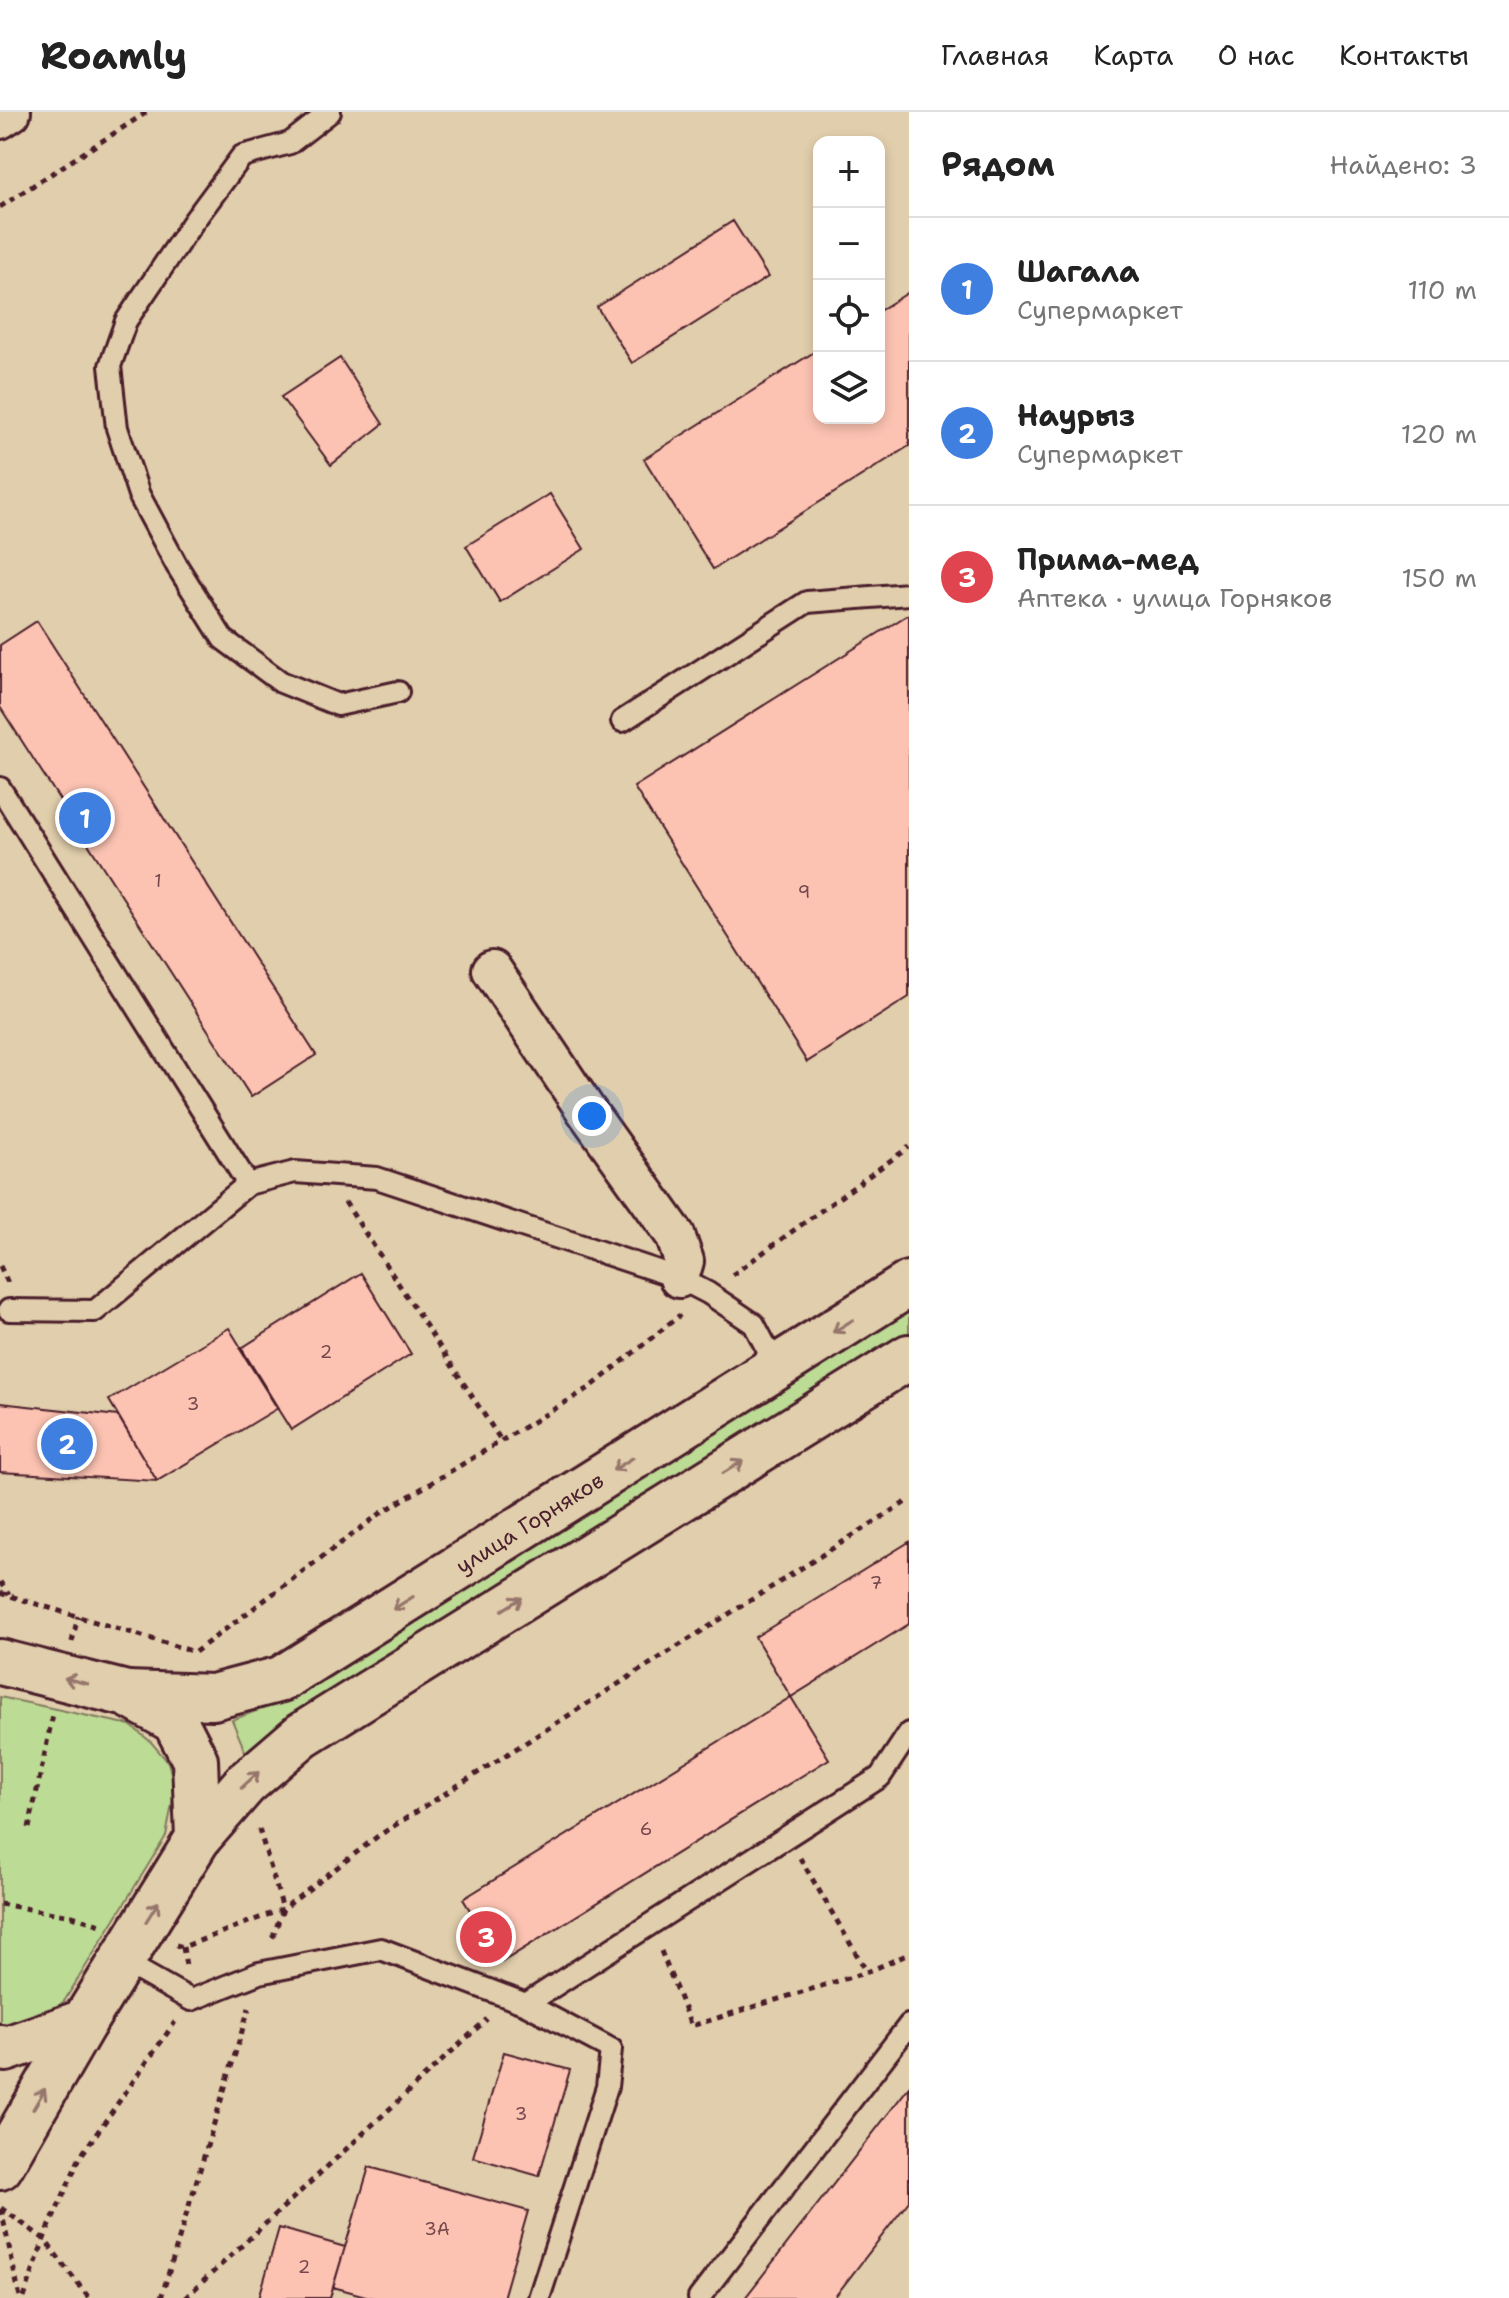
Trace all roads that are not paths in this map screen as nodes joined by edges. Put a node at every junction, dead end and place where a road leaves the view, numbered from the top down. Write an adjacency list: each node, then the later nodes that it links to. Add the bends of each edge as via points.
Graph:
1 (11, 112): 3 (street)
2 (330, 112): 5 (lane, via 290,143 242,156 126,321 110,366 117,428 139,495 223,639 281,682 338,705)
3 (0, 119)
4 (909, 594): 6 (lane, via 807,602)
5 (398, 692)
6 (622, 721)
7 (0, 788): 9 (lane)
8 (492, 970): 10 (street, via 675,1235 684,1261)
9 (248, 1184): 10 (lane, via 295,1172 377,1178); 12 (lane, via 95,1311)
10 (679, 1278): 14 (lane, via 754,1324)
11 (909, 1284): 14 (street, улица Горняков, one-way to 14)
12 (9, 1310)
13 (909, 1357): 18 (street, one-way to 13, via 245,1784 302,1735)
14 (777, 1368): 16 (street, улица Горняков, one-way to 16, via 281,1679 213,1697)
15 (0, 1662): 16 (street, one-way to 15)
16 (127, 1694): 18 (street, via 175,1721 195,1760)
17 (909, 1733): 20 (lane, via 880,1777 651,1924)
18 (198, 1838): 19 (street, one-way to 18)
19 (122, 1961): 20 (lane, via 191,2000 259,1973 381,1949); 21 (street)
20 (518, 2001): 25 (lane, via 611,2049 607,2087)
21 (84, 2022): 23 (street); 24 (street, one-way to 21)
22 (909, 2025): 26 (lane)
23 (0, 2047)
24 (0, 2167)
25 (539, 2298)
26 (699, 2298)

